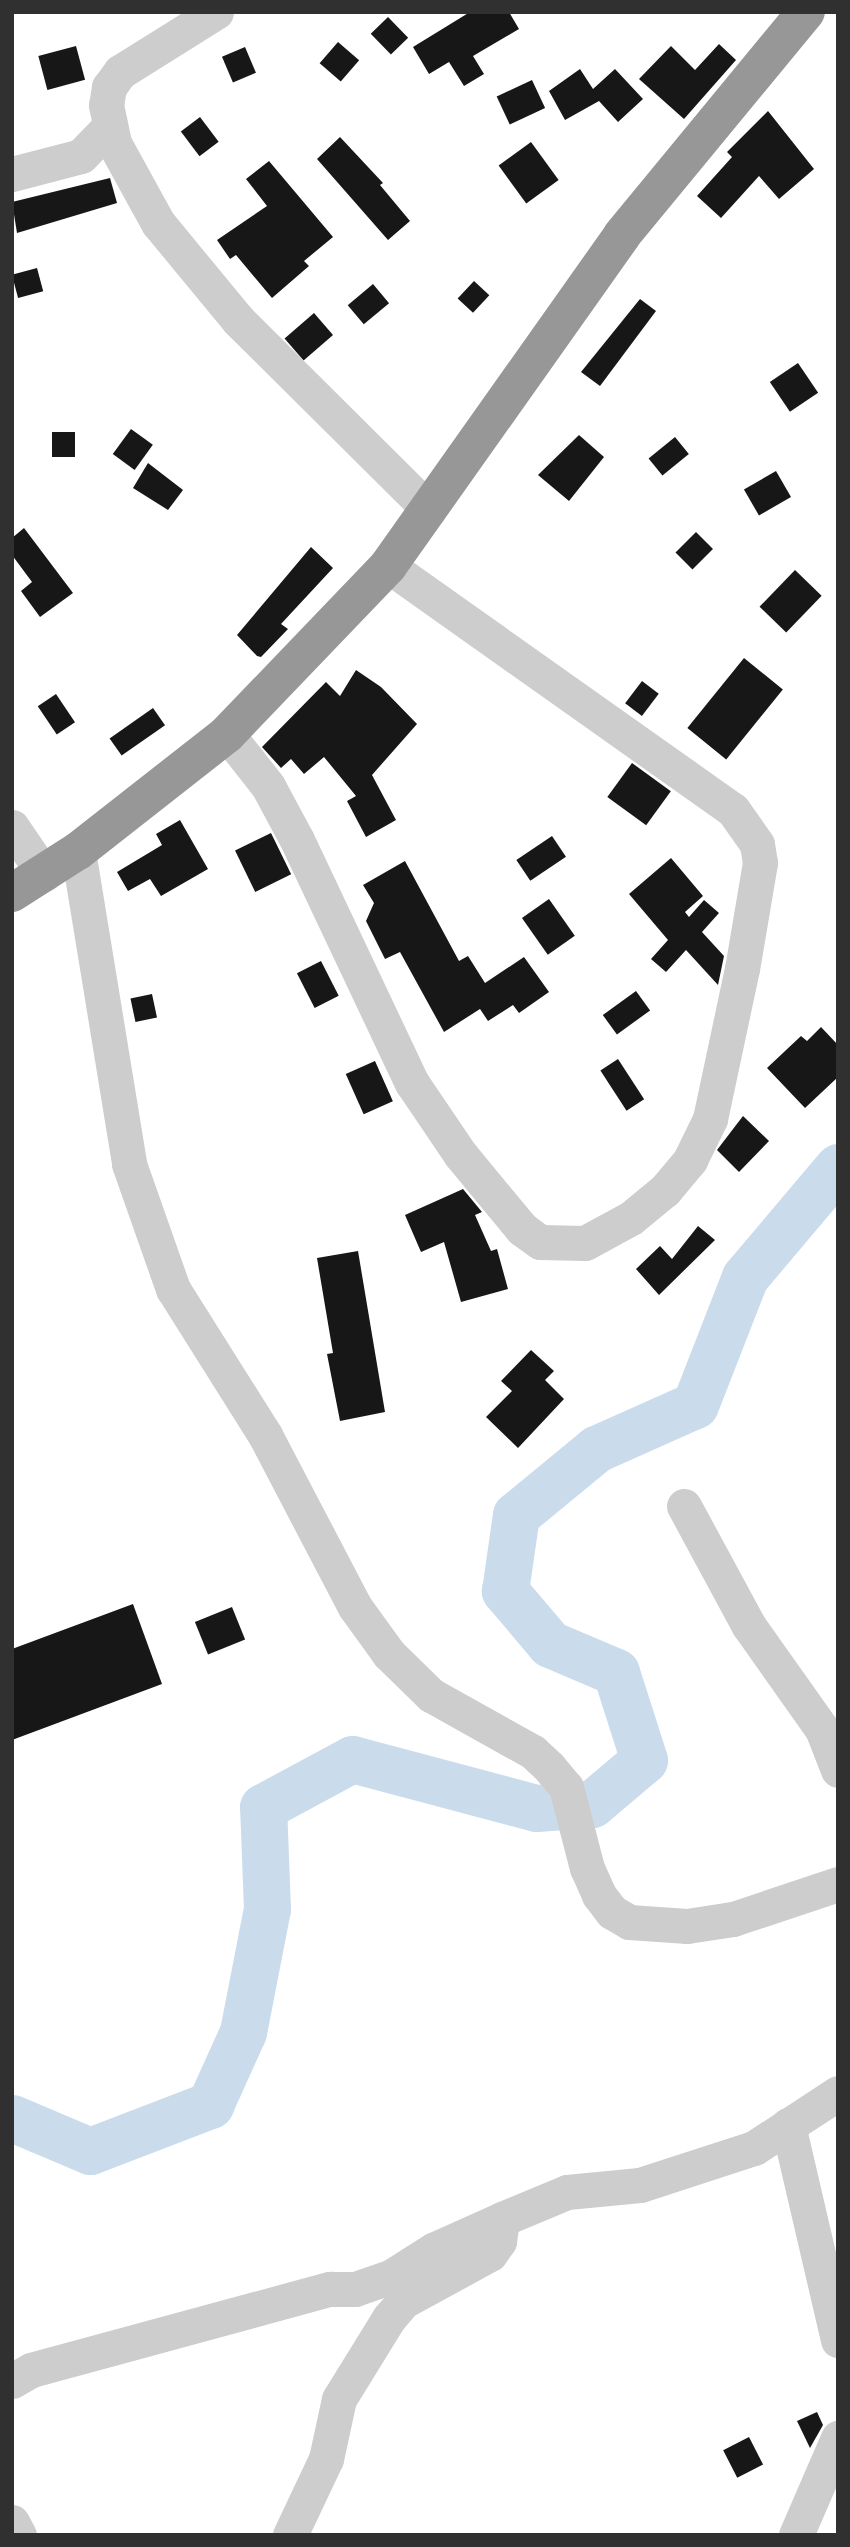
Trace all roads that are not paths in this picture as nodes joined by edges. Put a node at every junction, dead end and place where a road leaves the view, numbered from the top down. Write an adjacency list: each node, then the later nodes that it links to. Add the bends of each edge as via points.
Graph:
1 (216, 12): 3 (street, via 120,72 109,87)
2 (806, 12): 5 (highway, via 622,235)
3 (110, 126): 4 (street, via 81,156); 5 (street, via 114,143 159,223 229,309)
4 (12, 174)
5 (429, 510): 6 (highway)
6 (388, 566): 7 (highway); 7 (street, via 733,810 757,845 760,863 742,970 710,1119 690,1160 666,1191 631,1218 585,1243 540,1242 522,1228 460,1154 412,1083 268,786)
7 (227, 734): 9 (highway)
8 (12, 827): 10 (street)
9 (78, 851): 10 (highway); 14 (street, via 129,1164 173,1289 265,1435 355,1607 389,1654 431,1695 533,1752 566,1787 587,1868 599,1895 612,1912 629,1922 687,1926 733,1919)
10 (44, 874): 11 (highway)
11 (12, 894)
12 (684, 1506): 13 (street, via 749,1626 822,1729)
13 (838, 1770)
14 (838, 1884)
15 (838, 2093): 16 (street)
16 (788, 2125): 17 (street, via 754,2148 640,2185 567,2192); 18 (street)
17 (502, 2219): 19 (street, via 433,2250 392,2276 355,2289 330,2289 31,2370); 23 (street, via 499,2241 490,2254 404,2301 388,2318 339,2399 326,2459)
18 (838, 2340)
19 (12, 2381)
20 (838, 2438): 24 (street)
21 (12, 2522): 22 (street)
22 (19, 2535)
23 (290, 2535)
24 (796, 2535)

